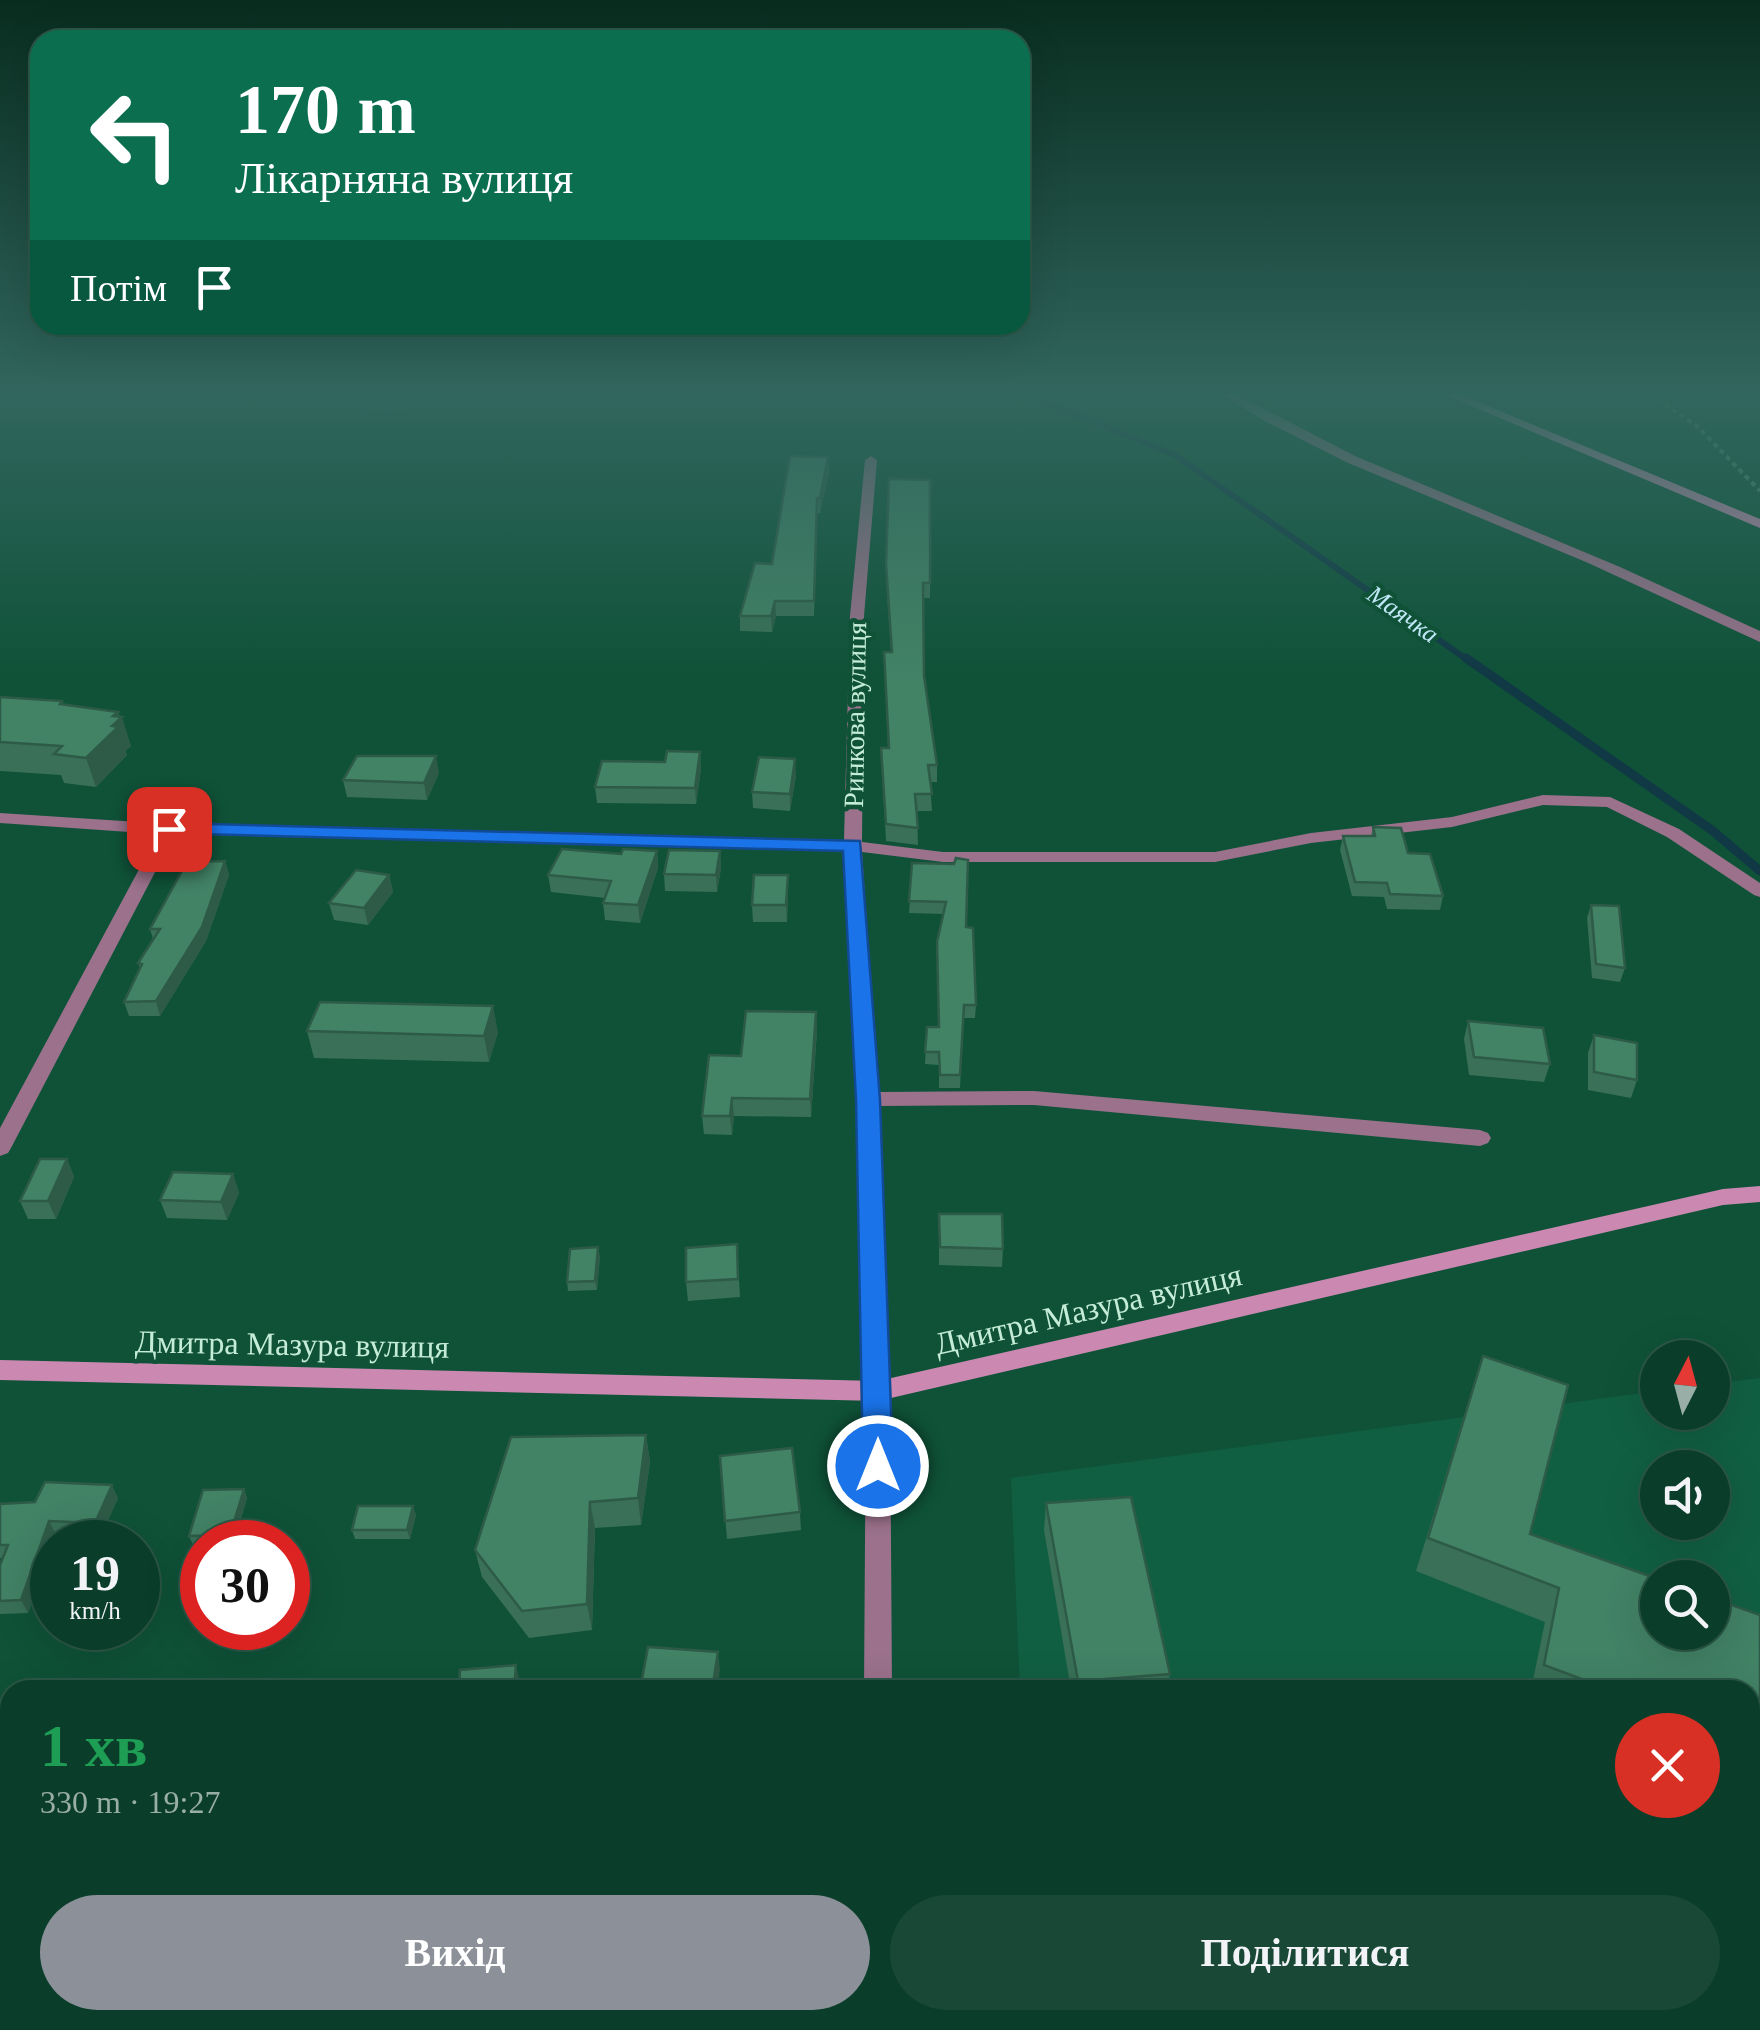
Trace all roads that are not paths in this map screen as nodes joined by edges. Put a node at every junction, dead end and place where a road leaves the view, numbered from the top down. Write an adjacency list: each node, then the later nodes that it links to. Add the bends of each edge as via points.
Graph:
1 (868, 489): 8 (street, Ринкова вулиця, via 857,616)
2 (1421, 489): 5 (street)
3 (1676, 489): 4 (street)
4 (1760, 524)
5 (1760, 638)
6 (0, 818): 7 (street)
7 (169, 829): 8 (street); 12 (street)
8 (853, 846): 9 (street, via 943,857 1215,858 1311,838 1452,822 1543,800 1610,802 1673,833); 10 (street, Ринкова вулиця)
9 (1760, 891)
10 (868, 1100): 11 (street, via 1034,1098); 15 (street, Ринкова вулиця)
11 (1480, 1138)
12 (0, 1148)
13 (1760, 1194): 15 (street, Дмитра Мазура вулиця, via 1687,1205)
14 (0, 1370): 15 (street, Дмитра Мазура вулиця)
15 (878, 1391): 16 (street, Ринкова вулиця)
16 (878, 1680)

